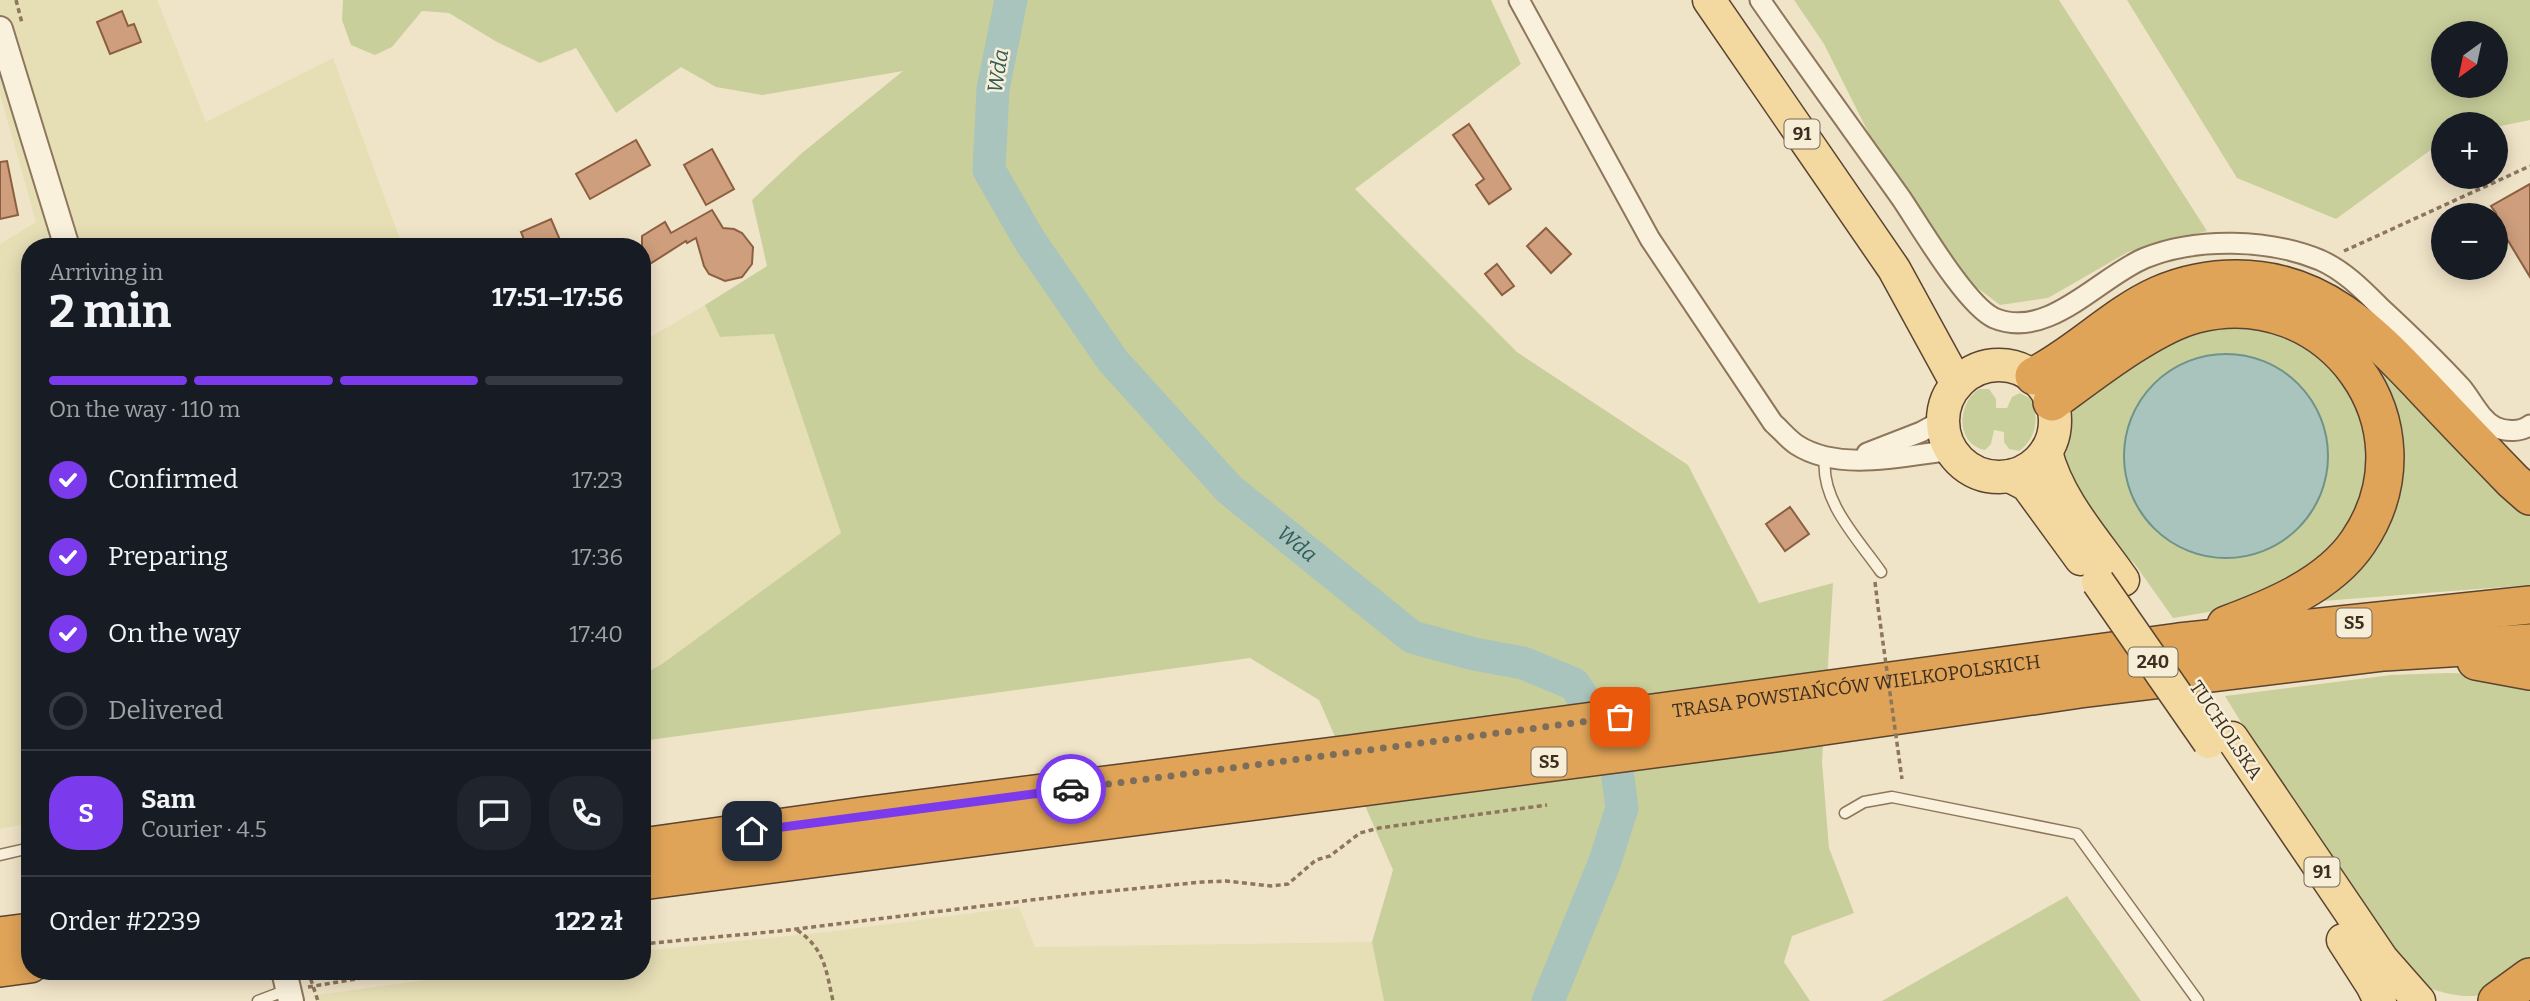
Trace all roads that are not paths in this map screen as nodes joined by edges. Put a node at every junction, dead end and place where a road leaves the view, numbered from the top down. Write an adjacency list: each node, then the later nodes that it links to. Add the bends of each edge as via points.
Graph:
1 (1519, 0): 12 (street, via 1658,251 1773,423 1797,444)
2 (1709, 0): 6 (main road, 91, via 1894,269 1964,350)
3 (1760, 0): 9 (street, via 1965,293 1994,318 2025,323 2051,317 2144,258 2199,243 2273,247 2321,261 2353,280 2496,427 2523,430)
4 (0, 29): 5 (street)
5 (64, 238)
6 (1969, 375): 7 (main road, via 2005,365 2020,368); 8 (main road, via 1947,399)
7 (2043, 389): 11 (main road, via 2055,428); 15 (highway, via 2157,296 2217,279 2290,286 2339,311 2381,343); 19 (highway, via 2087,376 2173,322 2224,309 2260,310 2311,328 2339,349 2363,379 2379,413 2385,464 2384,481 2357,544 2293,597)
8 (1943, 420): 10 (main road); 13 (street)
9 (2530, 425)
10 (1952, 450): 13 (street); 14 (main road, via 1965,465 1982,474)
11 (2046, 452): 14 (main road, via 2024,471); 17 (main road, TUCHOLSKA / 91, via 2050,469)
12 (1825, 458): 13 (street); 16 (lane, via 1823,473 1829,494)
13 (1846, 460)
14 (2010, 476): 17 (main road, TUCHOLSKA, via 2027,485)
15 (2530, 496)
16 (1881, 572)
17 (2110, 581): 23 (main road, TUCHOLSKA / 91)
18 (2530, 605): 19 (highway, TRASA POWSTAŃCÓW WIELKOPOLSKICH / S5)
19 (2179, 642): 24 (highway, TRASA POWSTAŃCÓW WIELKOPOLSKICH / S5, via 1809,692)
20 (2530, 643): 21 (highway, TRASA POWSTAŃCÓW WIELKOPOLSKICH / S5)
21 (2384, 652): 22 (highway); 24 (highway, TRASA POWSTAŃCÓW WIELKOPOLSKICH / S5, via 1814,727)
22 (2530, 671)
23 (2220, 740): 38 (main road, TUCHOLSKA); 39 (main road, TUCHOLSKA / 91)
24 (1283, 779): 26 (highway, TRASA POWSTAŃCÓW WIELKOPOLSKICH / S5, via 863,816); 29 (highway, TRASA POWSTAŃCÓW WIELKOPOLSKICH / S5)
25 (1845, 813): 37 (lane, via 1864,802 1892,797 2077,834)
26 (651, 846)
27 (21, 850): 28 (lane)
28 (0, 855)
29 (651, 880)
30 (21, 933): 31 (highway)
31 (0, 936)
32 (21, 965): 33 (highway)
33 (0, 968)
34 (2530, 977): 40 (highway)
35 (294, 987): 36 (lane)
36 (258, 1001)
37 (2198, 1001)
38 (2380, 1001)
39 (2418, 1001)
40 (2497, 1001)

